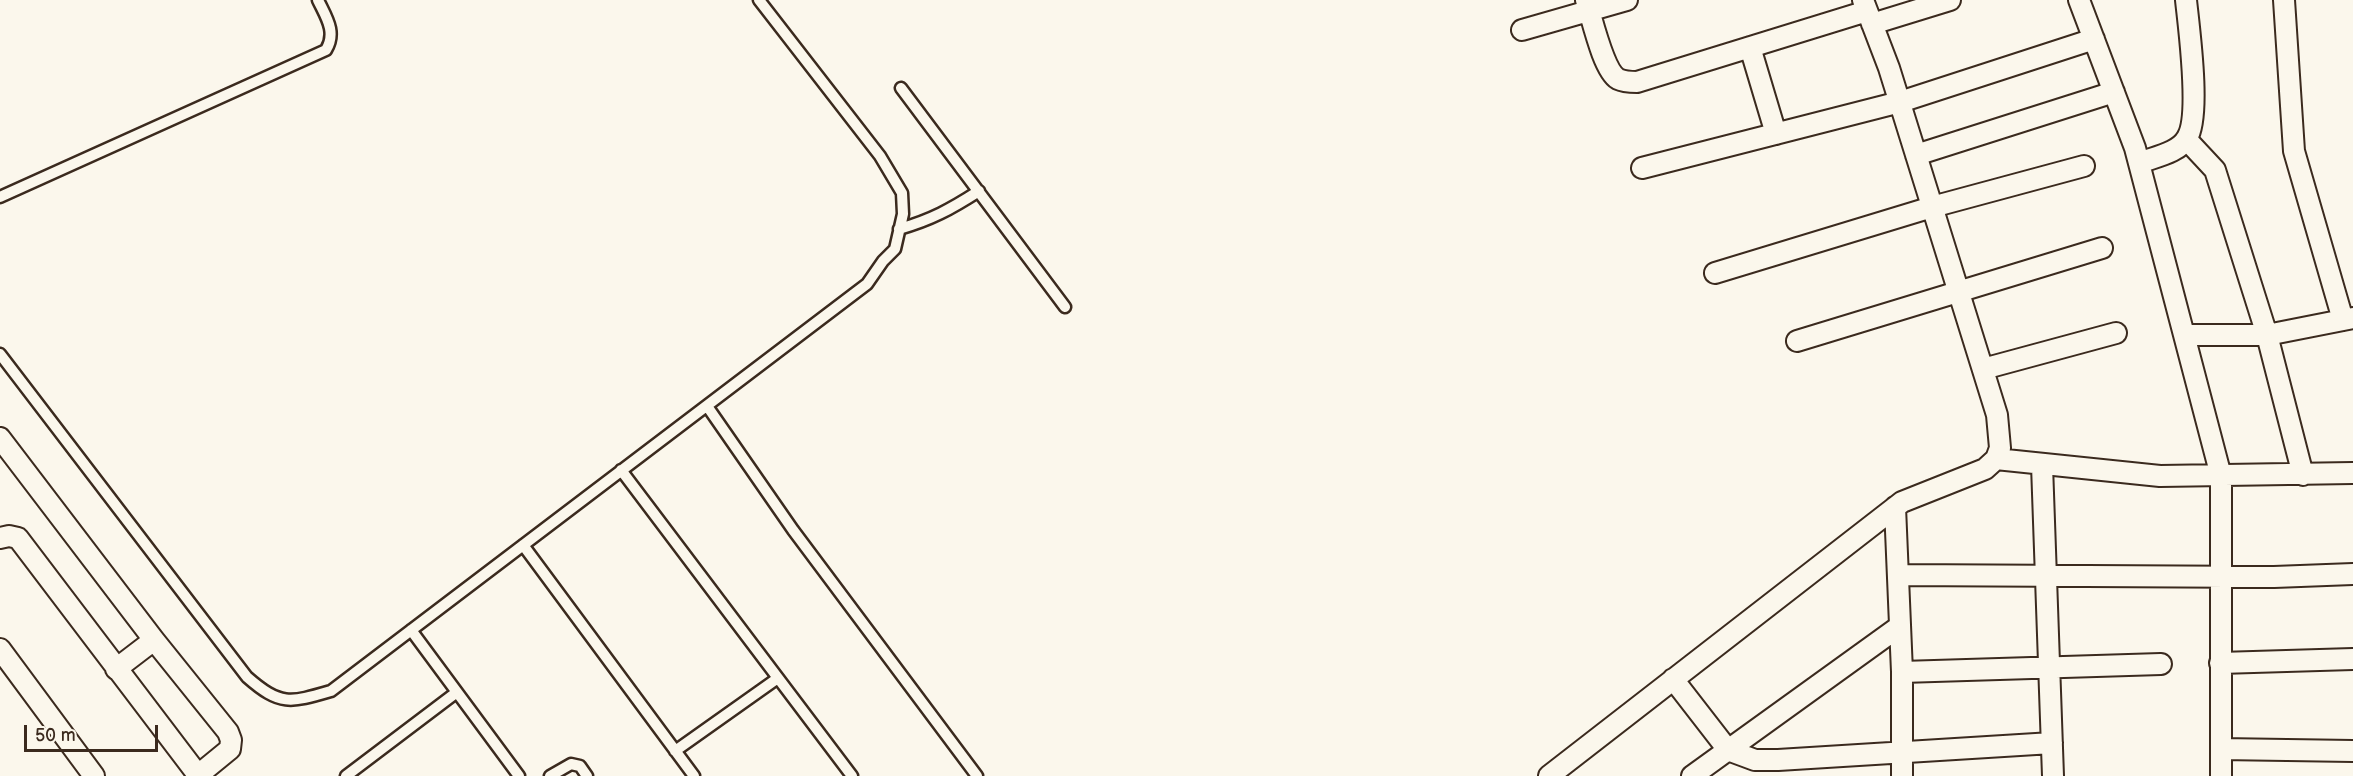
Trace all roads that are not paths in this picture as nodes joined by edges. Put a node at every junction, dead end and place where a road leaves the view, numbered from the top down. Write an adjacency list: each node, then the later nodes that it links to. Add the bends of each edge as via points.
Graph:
1 (318, 0): 23 (lane, via 332,39 326,50)
2 (759, 0): 25 (lane, via 880,156 902,193)
3 (1626, 0): 8 (street)
4 (1950, 0): 9 (street)
5 (2079, 0): 11 (street)
6 (2186, 0): 17 (street, via 2193,86)
7 (2284, 0): 30 (street, via 2294,150)
8 (1588, 5): 10 (street); 12 (street, via 1606,62 1613,74 1627,82)
9 (1868, 12): 12 (street); 15 (street)
10 (1522, 30)
11 (2094, 39): 14 (street); 15 (street)
12 (1750, 47): 16 (street)
13 (901, 88): 22 (lane)
14 (2114, 92): 18 (street); 19 (street)
15 (1900, 102): 16 (street); 18 (street)
16 (1776, 134): 21 (street)
17 (2187, 140): 19 (street, via 2173,150); 33 (street, via 2215,170)
18 (1916, 155): 24 (street)
19 (2139, 162): 32 (street)
20 (2084, 166): 24 (street)
21 (1642, 168)
22 (979, 191): 25 (lane, via 944,214); 29 (lane)
23 (0, 197)
24 (1932, 207): 27 (street); 28 (street)
25 (899, 229): 37 (lane, via 895,249 867,284)
26 (2103, 248): 28 (street)
27 (1715, 273)
28 (1959, 292): 34 (street); 36 (street)
29 (1065, 307)
30 (2348, 319): 33 (street)
31 (2116, 333): 36 (street)
32 (2184, 334): 33 (street); 44 (street)
33 (2267, 335): 43 (street)
34 (1797, 341)
35 (0, 354): 53 (lane, via 247,677 267,694 291,701 331,691)
36 (1983, 369): 39 (street, via 1997,415 2000,448)
37 (706, 406): 41 (lane); 80 (lane, via 793,530)
38 (0, 438): 54 (street)
39 (1996, 459): 40 (street); 45 (street, via 1985,469)
40 (2042, 465): 44 (street, via 2160,477); 50 (street)
41 (621, 471): 47 (lane); 62 (lane)
42 (2353, 473): 43 (street)
43 (2303, 475): 44 (street)
44 (2221, 476): 51 (street)
45 (1895, 507): 49 (street); 63 (street)
46 (0, 538): 60 (street, via 18,538)
47 (523, 545): 53 (lane); 68 (lane)
48 (2353, 574): 51 (street)
49 (1898, 575): 50 (street); 52 (street)
50 (2046, 576): 51 (street); 59 (street)
51 (2220, 577): 57 (street)
52 (1900, 626): 61 (street); 67 (street)
53 (411, 630): 64 (lane)
54 (154, 640): 60 (street); 73 (street, via 228,732 231,741 230,748)
55 (0, 649): 72 (street)
56 (2353, 658): 57 (street)
57 (2220, 663): 66 (street)
58 (2161, 664): 59 (street)
59 (2050, 666): 61 (street); 65 (street)
60 (116, 669): 73 (street)
61 (1902, 672): 69 (street)
62 (778, 678): 68 (lane); 79 (lane)
63 (1673, 679): 67 (street); 81 (street)
64 (457, 692): 71 (lane); 75 (lane)
65 (2052, 743): 69 (street); 84 (street)
66 (2221, 749): 70 (street); 85 (street)
67 (1728, 750): 69 (street, via 1755,760); 82 (street)
68 (675, 751): 78 (lane)
69 (1902, 751): 83 (street)
70 (2353, 751)
71 (361, 772): 74 (lane)
72 (94, 776)
73 (197, 776)
74 (346, 776)
75 (519, 776)
76 (550, 776): 77 (lane, via 571,764 579,766)
77 (587, 776)
78 (694, 776)
79 (852, 776)
80 (977, 776)
81 (1548, 776)
82 (1692, 776)
83 (1902, 776)
84 (2053, 776)
85 (2222, 776)

